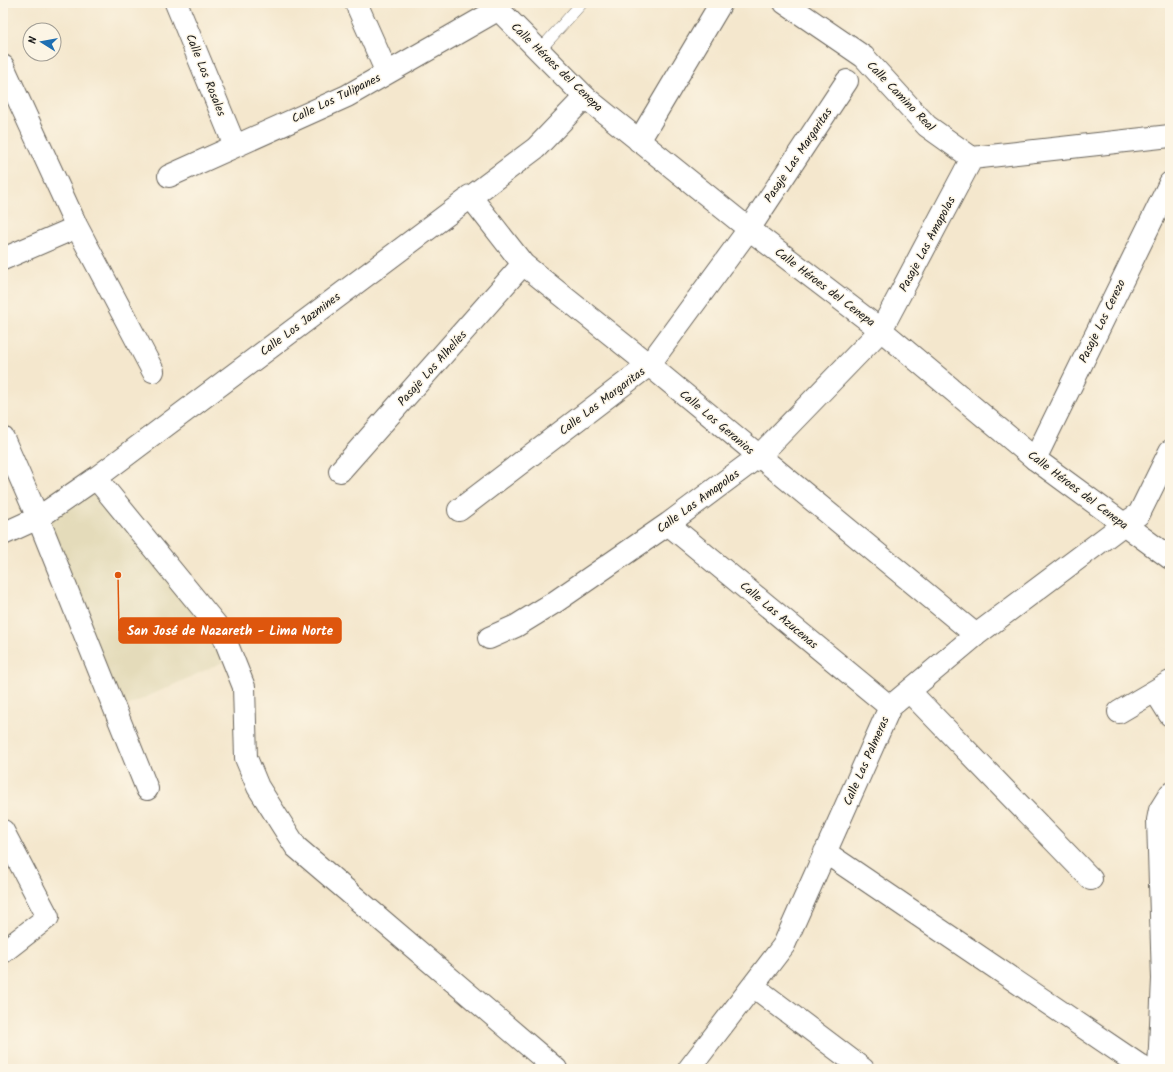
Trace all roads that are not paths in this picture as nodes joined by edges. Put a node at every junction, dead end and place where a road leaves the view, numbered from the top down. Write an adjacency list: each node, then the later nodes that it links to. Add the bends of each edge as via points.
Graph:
1 (176, 3): 14 (street, Calle Los Rosales)
2 (356, 3): 9 (street)
3 (582, 3): 7 (lane)
4 (721, 3): 13 (street)
5 (785, 3): 15 (street, Calle Camino Real, via 864,57 927,126)
6 (495, 6): 7 (street, Calle Héroes del Cenepa); 9 (street, Calle Los Tulipanes)
7 (539, 51): 11 (street, Calle Héroes del Cenepa)
8 (3, 66): 19 (street)
9 (387, 73): 14 (street, Calle Los Tulipanes, via 347,96)
10 (847, 81): 20 (street, Pasaje Las Margaritas)
11 (585, 97): 13 (street, Calle Héroes del Cenepa); 18 (street, Calle Los Jazmines, via 536,148)
12 (1170, 136): 15 (street)
13 (639, 141): 20 (street, Calle Héroes del Cenepa)
14 (235, 146): 16 (street, Calle Los Tulipanes)
15 (972, 158): 23 (street, Pasaje Las Amapolas)
16 (169, 176)
17 (1170, 183): 29 (street, Pasaje Los Cerezo)
18 (470, 196): 22 (street, Calle Los Geranios); 31 (street, Calle Los Jazmines)
19 (77, 227): 21 (street); 25 (street)
20 (749, 229): 23 (street, Calle Héroes del Cenepa); 24 (street, Calle Las Margaritas)
21 (3, 259)
22 (524, 264): 24 (street, Calle Los Geranios); 30 (street, Pasaje Los Alhelíes)
23 (881, 330): 28 (street, Calle Las Amapolas); 29 (street, Calle Héroes del Cenepa)
24 (649, 365): 28 (street, Calle Los Geranios); 32 (street, Calle Las Margaritas)
25 (153, 371)
26 (3, 438): 33 (street)
27 (1170, 451): 35 (street, Calle Las Palmeras, via 1139,514)
28 (759, 456): 34 (street, Calle Las Amapolas); 38 (street, Calle Los Geranios)
29 (1035, 459): 35 (street, Calle Héroes del Cenepa)
30 (340, 471)
31 (96, 478): 33 (street, Calle Los Jazmines); 52 (street, via 222,632 244,687 246,758 258,787 296,847)
32 (459, 510)
33 (38, 518): 36 (street, Calle Los Jazmines); 45 (street)
34 (668, 524): 39 (street, Calle Las Amapolas, via 555,602 516,626); 42 (street, Calle Las Azucenas)
35 (1124, 524): 37 (street, Calle Héroes del Cenepa); 38 (street, Calle Las Palmeras)
36 (3, 534)
37 (1170, 558)
38 (976, 635): 41 (street, Calle Las Palmeras)
39 (489, 638)
40 (1162, 687): 43 (street); 44 (street)
41 (909, 691): 42 (street, Calle Las Palmeras); 49 (street)
42 (890, 707): 48 (street, Calle Las Palmeras)
43 (1119, 712)
44 (1170, 715)
45 (147, 789)
46 (1170, 794): 56 (street, via 1160,810 1158,820 1163,980)
47 (3, 831): 50 (street, via 48,917)
48 (826, 852): 51 (street, Calle Las Palmeras, via 784,945); 55 (street)
49 (1091, 879)
50 (3, 952)
51 (753, 986): 53 (street, Calle Las Palmeras); 54 (street)
52 (556, 1069)
53 (689, 1069)
54 (863, 1069)
55 (1145, 1069)
56 (1159, 1069)

